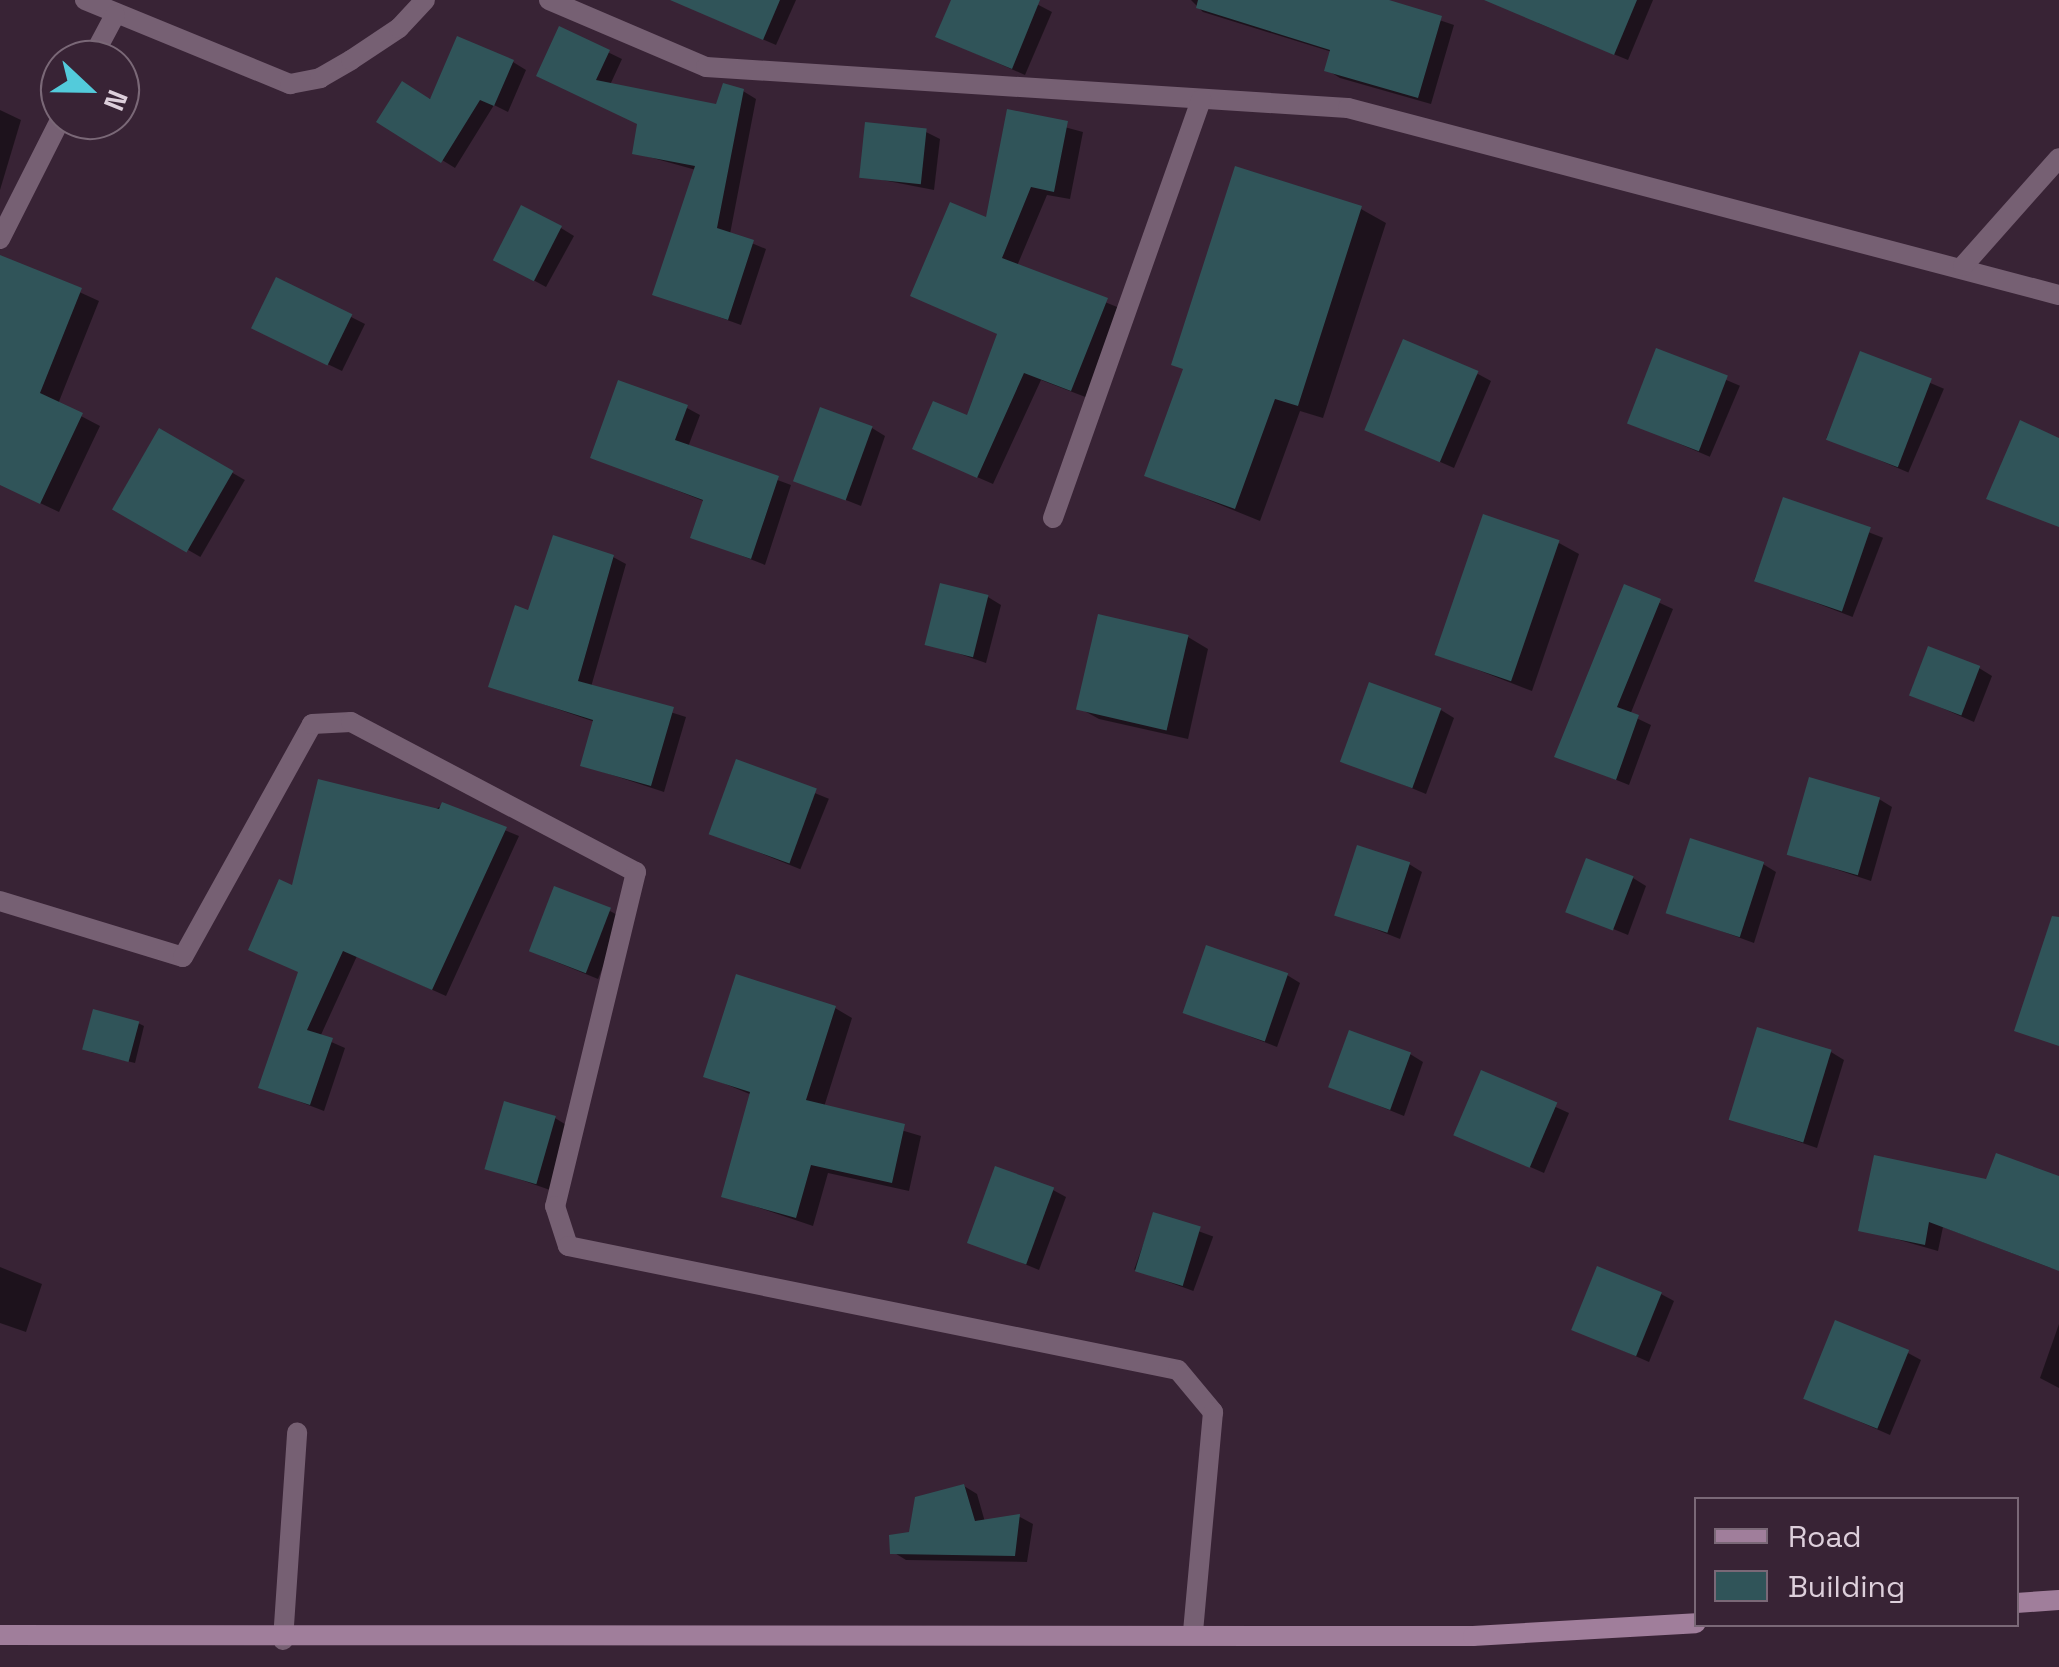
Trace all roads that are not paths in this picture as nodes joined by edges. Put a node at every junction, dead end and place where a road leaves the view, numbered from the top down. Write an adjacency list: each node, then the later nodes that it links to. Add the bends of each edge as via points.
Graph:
1 (85, 0): 4 (street)
2 (425, 0): 4 (street, via 399,28 351,60 320,78 290,84)
3 (549, 0): 6 (street, via 706,67)
4 (115, 14): 5 (street)
5 (102, 40)
6 (1201, 99): 10 (street, via 1348,108); 12 (street)
7 (50, 140): 9 (street)
8 (2059, 158): 10 (street)
9 (0, 239)
10 (1963, 266): 11 (street)
11 (2059, 294)
12 (1053, 518)
13 (0, 901): 18 (street, via 183,957 312,724 351,722 636,872 554,1206 568,1246 1178,1370 1213,1412)
14 (297, 1432): 20 (street)
15 (2059, 1600): 16 (street)
16 (2019, 1603)
17 (1694, 1622): 18 (street, via 1474,1636)
18 (1193, 1632): 20 (street)
19 (0, 1635): 20 (street)
20 (283, 1640)

